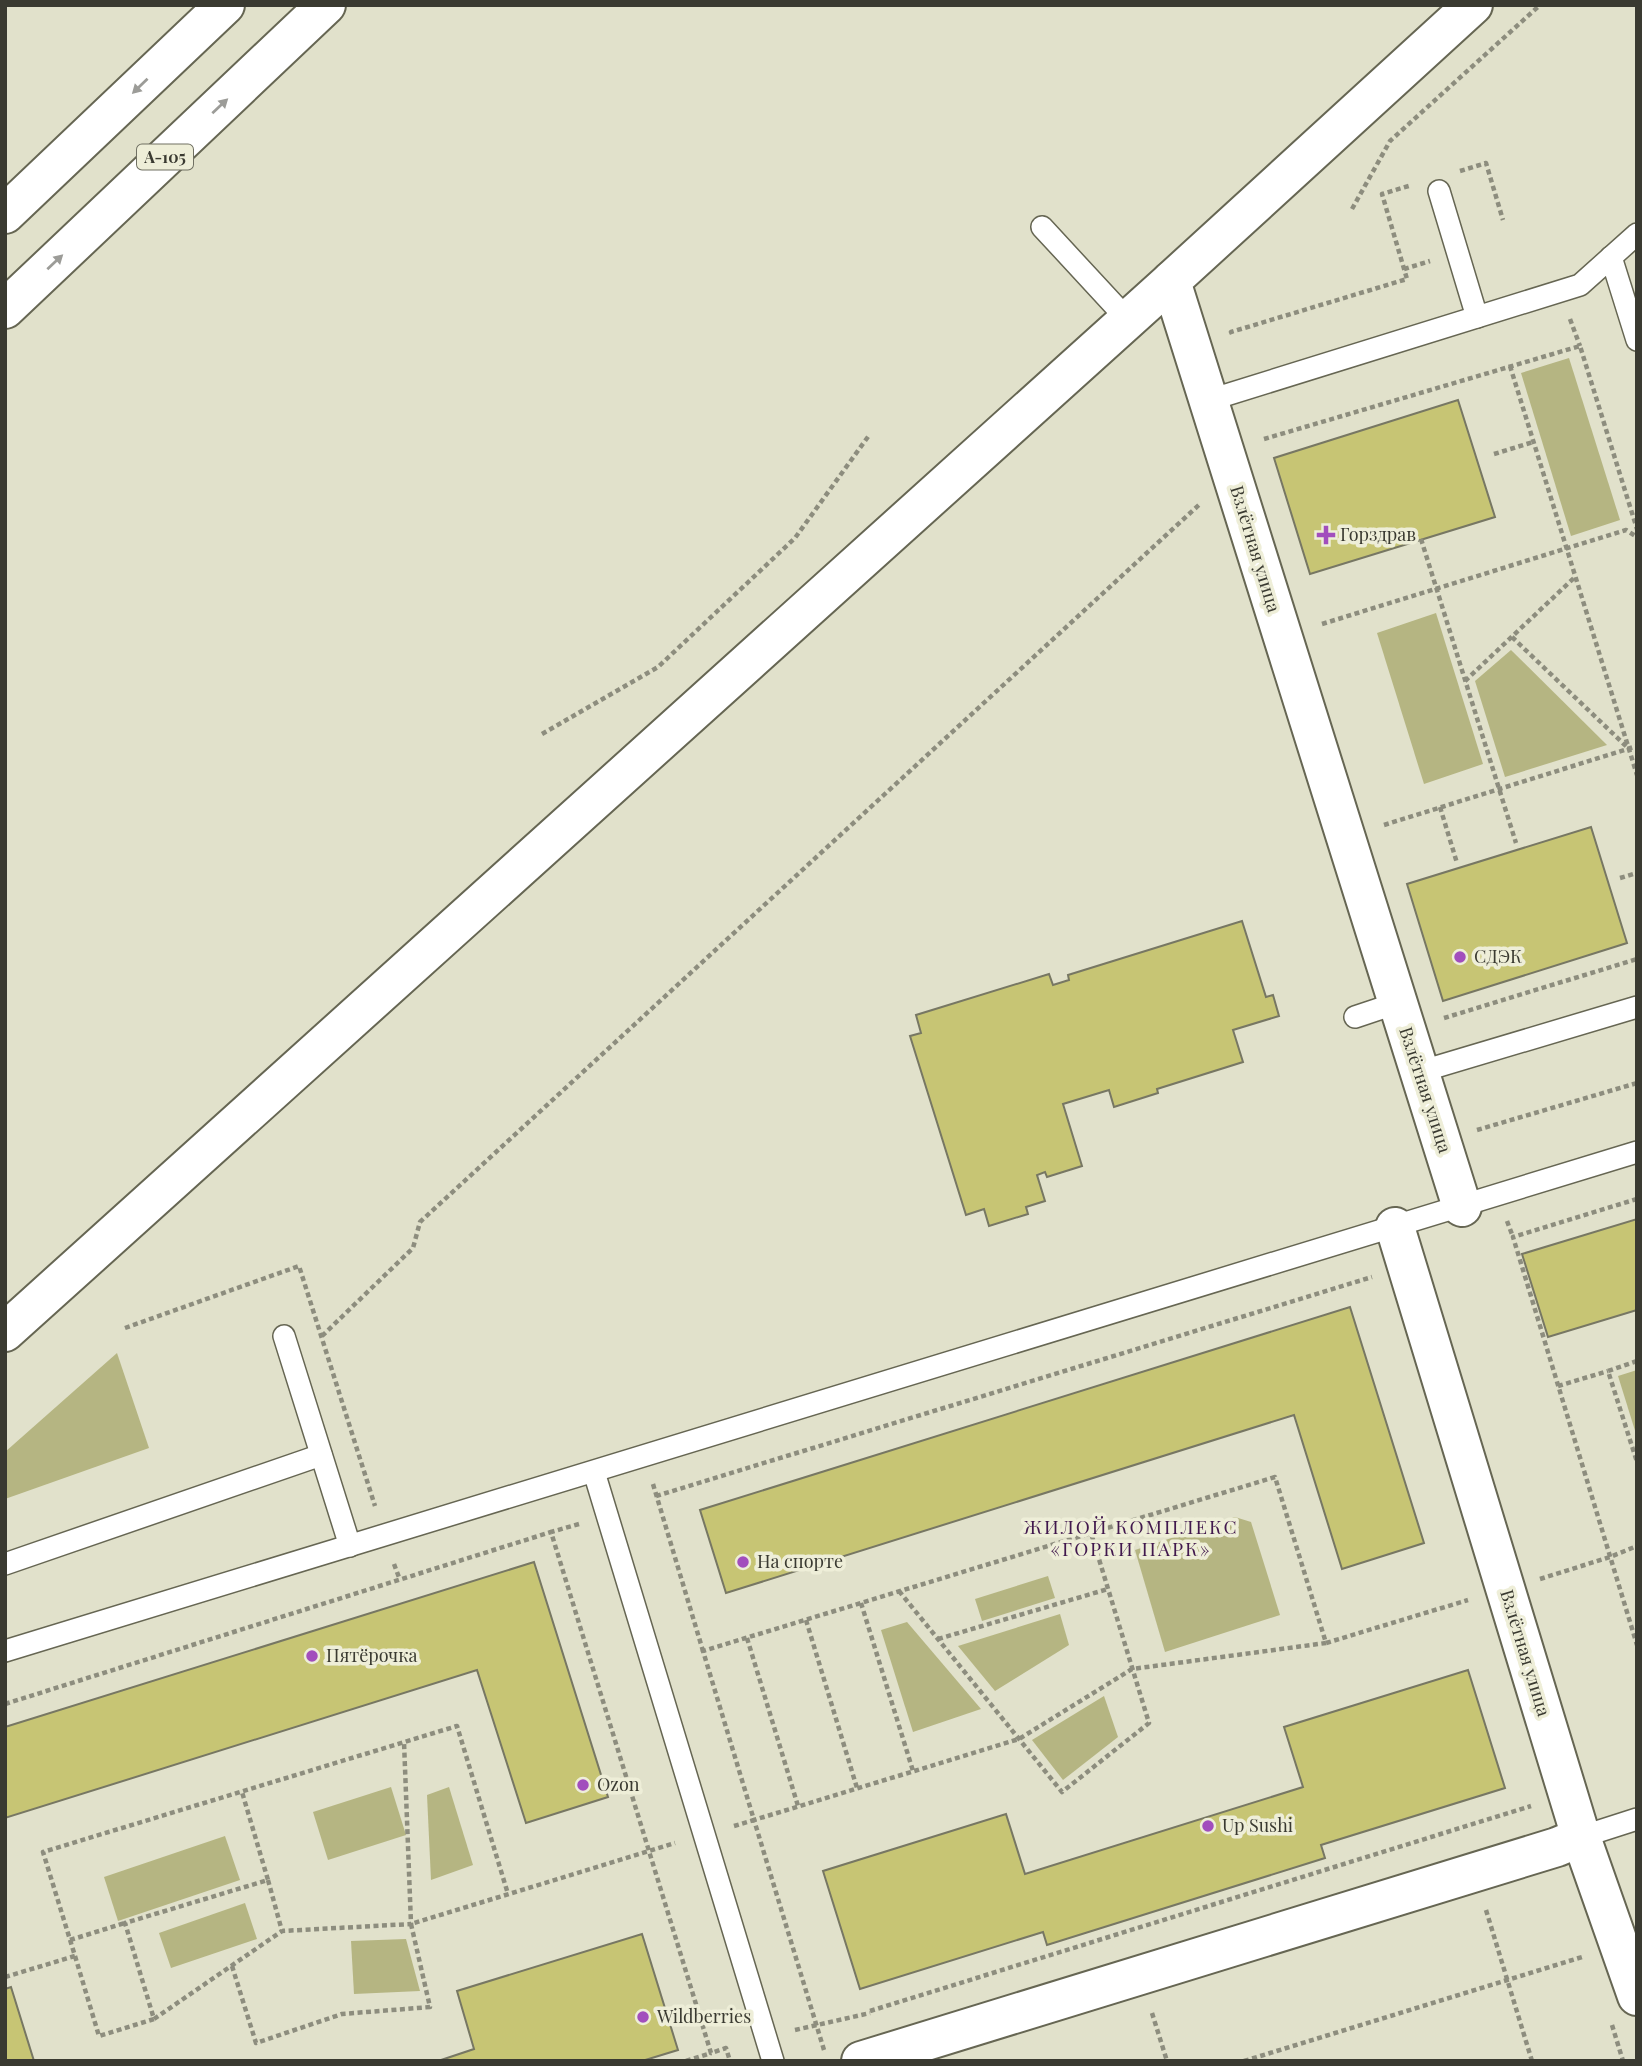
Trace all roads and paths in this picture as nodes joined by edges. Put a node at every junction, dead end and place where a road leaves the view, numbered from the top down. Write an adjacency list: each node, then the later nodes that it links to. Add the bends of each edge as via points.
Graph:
1 (225, 5): 7 (main road, one-way to 7)
2 (326, 5): 13 (main road, А-105, one-way to 2)
3 (1473, 5): 12 (main road)
4 (1540, 5): 6 (path, via 1390,141)
5 (1436, 183): 8 (path, via 1486,163); 14 (lane); 18 (path, via 1382,194 1407,279 1231,332)
6 (1352, 209)
7 (5, 214)
8 (1503, 219)
9 (1042, 227): 15 (lane)
10 (1637, 234): 11 (lane)
11 (1611, 257): 14 (lane, via 1580,285); 16 (lane)
12 (1171, 281): 15 (main road); 19 (main road, Взлётная улица)
13 (5, 309)
14 (1477, 317): 18 (lane)
15 (1128, 320): 60 (main road)
16 (1637, 340)
17 (1510, 366): 18 (path, via 1264,439); 21 (path); 24 (path, via 1580,345)
18 (1249, 388): 19 (lane)
19 (1210, 400): 23 (main road, Взлётная улица)
20 (870, 434): 33 (path, via 795,538 658,667)
21 (1533, 442): 22 (path); 27 (path)
22 (1494, 454)
23 (1232, 474): 46 (main road, Взлётная улица); 62 (path, via 420,1222 413,1248)
24 (1637, 529)
25 (1637, 537): 27 (path, via 1626,530)
26 (1421, 539): 29 (path)
27 (1566, 550): 28 (path); 29 (path)
28 (1575, 577): 31 (path); 35 (path)
29 (1437, 589): 30 (path, via 1322,624); 32 (path)
30 (1318, 611)
31 (1512, 637): 32 (path); 35 (path)
32 (1465, 681): 38 (path)
33 (542, 734)
34 (1637, 746): 35 (path)
35 (1628, 748): 36 (path); 38 (path)
36 (1635, 764): 37 (path)
37 (1637, 775)
38 (1499, 788): 39 (path); 41 (path)
39 (1440, 807): 40 (path, via 1384,825); 42 (path)
40 (1388, 838)
41 (1516, 843)
42 (1457, 863)
43 (1637, 873): 44 (path)
44 (1620, 878)
45 (1637, 959): 50 (path)
46 (1397, 1003): 49 (lane); 52 (main road, Взлётная улица)
47 (1440, 1005): 50 (path)
48 (1637, 1007): 51 (lane)
49 (1355, 1017)
50 (1444, 1018): 51 (path)
51 (1456, 1062): 52 (lane)
52 (1419, 1072): 57 (main road, Взлётная улица)
53 (1637, 1083): 54 (path, via 1478,1130)
54 (1474, 1119)
55 (1637, 1152): 57 (lane)
56 (1637, 1199): 65 (path, via 1513,1237)
57 (1462, 1207): 58 (lane)
58 (1395, 1227): 67 (lane); 80 (main road, Взлётная улица)
59 (1380, 1275): 70 (path)
60 (5, 1332)
61 (284, 1336): 66 (lane)
62 (322, 1336)
63 (1637, 1362): 64 (path)
64 (1608, 1371): 65 (path); 68 (path)
65 (1558, 1386): 76 (path)
66 (321, 1455): 74 (lane); 77 (lane)
67 (644, 1457): 69 (lane); 70 (path)
68 (1637, 1462)
69 (594, 1472): 71 (lane); 74 (lane)
70 (656, 1496): 88 (path)
71 (607, 1515): 72 (path); 99 (lane)
72 (551, 1532): 90 (path); 101 (path)
73 (1091, 1533): 78 (path); 79 (path); 85 (path, via 1276,1477)
74 (350, 1546): 87 (lane)
75 (1637, 1546): 76 (path)
76 (1610, 1557): 80 (path); 86 (path)
77 (5, 1564)
78 (1108, 1589): 84 (path); 89 (path)
79 (899, 1591): 81 (path); 84 (path)
80 (1506, 1591): 85 (path); 100 (main road, Взлётная улица)
81 (861, 1603): 82 (path); 93 (path)
82 (806, 1620): 83 (path); 94 (path)
83 (747, 1637): 88 (path); 96 (path)
84 (938, 1639): 91 (path)
85 (1326, 1643): 89 (path)
86 (1637, 1645)
87 (5, 1651)
88 (703, 1651): 97 (path)
89 (1132, 1669): 91 (path); 91 (path, via 1149,1723 1062,1792)
90 (5, 1704)
91 (1019, 1739): 93 (path)
92 (404, 1742): 95 (path); 104 (path, via 457,1727); 106 (path)
93 (913, 1771): 94 (path)
94 (857, 1788): 96 (path)
95 (242, 1792): 103 (path); 108 (path, via 43,1852)
96 (798, 1806): 97 (path)
97 (754, 1819): 99 (path); 118 (path)
98 (1637, 1819): 100 (lane)
99 (704, 1835): 101 (path); 119 (lane)
100 (1569, 1842): 102 (main road); 109 (main road, Взлётная улица); 116 (path, via 1543,1803)
101 (650, 1851): 104 (path); 121 (path)
102 (1475, 1872): 112 (main road); 114 (path)
103 (268, 1880): 105 (path); 107 (path)
104 (508, 1894): 106 (path)
105 (125, 1923): 108 (path); 117 (path)
106 (411, 1924): 107 (path); 111 (path, via 430,2007 342,2014 256,2043)
107 (282, 1931): 111 (path)
108 (70, 1940): 110 (path)
109 (1619, 1947): 114 (path); 115 (main road, Взлётная улица)
110 (75, 1956): 113 (path); 117 (path, via 99,2036)
111 (232, 1966): 117 (path)
112 (1141, 1975): 122 (main road); 127 (path)
113 (5, 1977)
114 (1507, 1980): 128 (path); 129 (path)
115 (1637, 1996)
116 (870, 2011): 118 (path); 122 (path)
117 (154, 2019)
118 (817, 2025): 119 (path); 126 (path)
119 (765, 2036): 120 (path); 125 (lane)
120 (726, 2048): 121 (path); 124 (path)
121 (711, 2053): 123 (path)
122 (871, 2058)
123 (686, 2061)
124 (730, 2061)
125 (773, 2061)
126 (827, 2061)
127 (1167, 2061)
128 (1244, 2061)
129 (1532, 2061)

